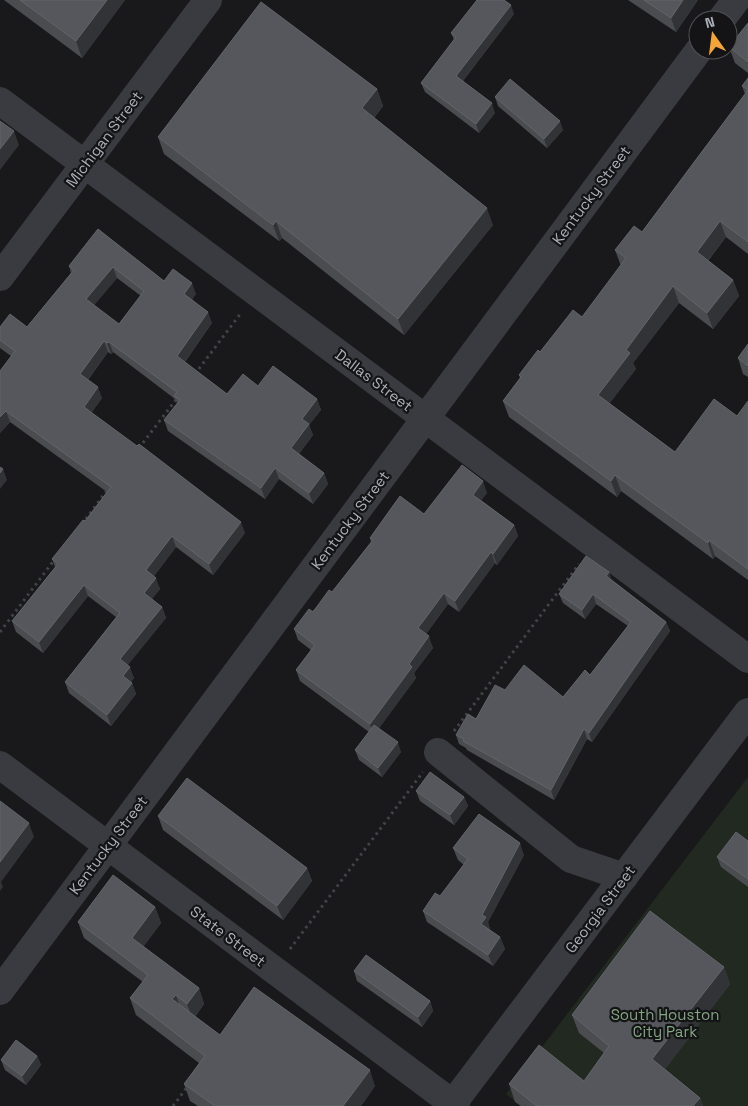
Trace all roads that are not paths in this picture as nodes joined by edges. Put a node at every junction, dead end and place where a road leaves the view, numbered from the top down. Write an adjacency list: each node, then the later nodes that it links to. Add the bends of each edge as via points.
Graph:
1 (208, 0): 4 (street, Michigan Street)
2 (692, 60): 6 (street, Kentucky Street)
3 (0, 101): 4 (street, Dallas Street)
4 (85, 165): 5 (street, Michigan Street); 6 (street, Dallas Street)
5 (0, 277)
6 (425, 418): 7 (street, Dallas Street); 11 (street, Kentucky Street)
7 (748, 659)
8 (748, 712): 12 (street, Georgia Street)
9 (438, 752): 12 (street, via 572,859)
10 (0, 765): 11 (street, State Street)
11 (108, 846): 13 (street, Kentucky Street); 14 (street, State Street)
12 (624, 877): 14 (street, Georgia Street)
13 (0, 990)
14 (453, 1105)

